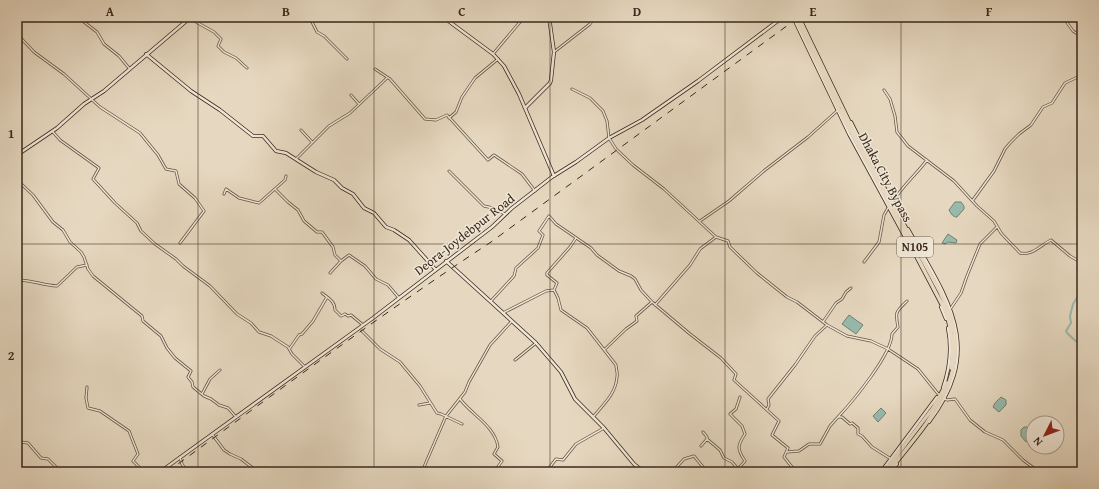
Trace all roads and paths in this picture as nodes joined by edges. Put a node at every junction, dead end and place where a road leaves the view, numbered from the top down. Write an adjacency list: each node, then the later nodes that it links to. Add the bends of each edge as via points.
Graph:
1 (82, 17): 19 (street, via 84,22 97,32 104,44)
2 (305, 17): 17 (street, via 311,20 317,32)
3 (443, 17): 16 (street)
4 (526, 17): 16 (street)
5 (549, 17): 14 (street)
6 (595, 17): 14 (street, via 590,24)
7 (783, 17): 34 (street, Deora-Joydebpur Road, via 642,120)
8 (794, 17): 11 (highway, Dhaka City Bypass / N105, bridge); 30 (street)
9 (1063, 17): 13 (street, via 1073,31)
10 (190, 18): 15 (street); 20 (street, via 214,32 221,39 218,46)
11 (799, 19): 47 (street); 125 (highway, Dhaka City Bypass / N105, via 839,110 937,292 949,321 953,359 948,381 933,408); 126 (highway, Dhaka City Bypass / N105, via 854,132 940,292 955,336 955,360 946,392)
12 (17, 34): 27 (street, via 34,52)
13 (1082, 37)
14 (554, 52): 29 (street, via 550,82)
15 (146, 54): 19 (street); 37 (street, via 253,136 263,136 276,151 286,152)
16 (493, 54): 18 (street)
17 (347, 59)
18 (498, 59): 29 (street, via 508,73); 31 (street, via 475,78 462,97 456,112)
19 (129, 68): 27 (street)
20 (247, 68)
21 (375, 68): 23 (street)
22 (1082, 75): 46 (street, via 1065,83 1052,103 1043,107 1031,125 1010,143)
23 (388, 77): 28 (street); 31 (street, via 426,120 436,120 446,115)
24 (572, 89): 34 (street, via 590,98 603,111)
25 (884, 90): 38 (street, via 890,99 897,132 913,151)
26 (350, 95): 28 (street)
27 (92, 99): 33 (street); 54 (street, via 140,133 158,154 165,167 176,171 180,184 203,210)
28 (359, 104): 35 (street)
29 (525, 108): 41 (street)
30 (837, 111): 48 (street); 50 (street)
31 (449, 118): 44 (street, via 488,160 494,155 522,174)
32 (301, 130): 35 (street)
33 (52, 131): 36 (street); 80 (street, via 60,140 99,168 93,179 155,244 210,286 259,332 271,336)
34 (609, 138): 41 (street, Deora-Joydebpur Road); 50 (street, via 616,149 633,165)
35 (312, 142): 37 (street)
36 (17, 155)
37 (296, 158): 60 (street, via 353,194 364,208 374,213 386,227 409,240)
38 (927, 160): 46 (street); 47 (street)
39 (449, 171): 49 (street, via 484,206)
40 (286, 176): 43 (street)
41 (554, 176): 44 (street, Deora-Joydebpur Road)
42 (17, 180): 59 (street, via 63,230 70,242 84,256)
43 (275, 189): 45 (street, via 259,203 239,198 226,189); 55 (street, via 298,210 305,222 318,233 322,232)
44 (535, 191): 49 (street, Deora-Joydebpur Road)
45 (224, 194)
46 (973, 200): 51 (street, via 994,221)
47 (893, 202): 72 (street)
48 (888, 208): 57 (street, via 884,215 879,242); 88 (street, via 935,293 948,322 950,359 946,380)
49 (505, 214): 56 (street, Deora-Joydebpur Road, via 492,227)
50 (700, 222): 53 (street)
51 (997, 228): 58 (street, via 1021,253 1037,249 1051,240); 72 (street, via 980,244 961,293)
52 (576, 238): 64 (street, via 547,274 557,283); 68 (street, via 549,216 539,231 543,234 538,248 516,268 514,276); 70 (street, via 619,271 635,279)
53 (716, 238): 71 (street, via 700,249 690,265); 75 (street, via 728,241 730,247 758,273)
54 (180, 243)
55 (341, 261): 61 (street); 67 (street, via 350,255 365,266 376,279 388,285)
56 (446, 261): 60 (street, Deora-Joydebpur Road); 68 (street)
57 (864, 262)
58 (1082, 263)
59 (87, 265): 62 (street, via 77,267 56,286); 87 (street, via 93,276 142,316 143,321 161,336 175,358 191,371 189,378 193,387)
60 (435, 269): 67 (street, Deora-Joydebpur Road)
61 (330, 273)
62 (17, 280)
63 (851, 288): 75 (street)
64 (554, 290): 73 (street, via 546,291); 81 (street, via 561,310 587,328)
65 (322, 293): 66 (street)
66 (327, 297): 77 (street, via 332,300 335,310 341,316 351,315); 80 (street, via 313,321)
67 (399, 298): 77 (street, Deora-Joydebpur Road)
68 (490, 301): 73 (street)
69 (906, 301): 82 (street, via 896,312 898,327 892,334)
70 (652, 302): 71 (street); 81 (street, via 636,316 637,321)
71 (655, 305): 94 (street, via 721,358 736,374 734,380)
72 (951, 308): 91 (street, via 957,335 958,359 952,384)
73 (504, 314): 74 (street)
74 (512, 321): 79 (street); 90 (street, via 490,346)
75 (823, 322): 76 (street)
76 (827, 324): 82 (street, via 847,336 871,341); 94 (street, via 815,336 768,399)
77 (363, 325): 84 (street, Deora-Joydebpur Road)
78 (362, 332): 92 (street, via 380,349 400,362)
79 (536, 343): 83 (street); 98 (street, via 561,372 575,399)
80 (289, 349): 84 (street)
81 (605, 349): 98 (street, via 616,364 618,375 614,391)
82 (888, 349): 88 (street, via 918,369); 96 (street, via 882,362)
83 (515, 360)
84 (305, 367): 97 (street, Deora-Joydebpur Road)
85 (220, 370): 87 (street, via 210,379)
86 (87, 387): 112 (street, via 88,408 100,411 129,431 138,454 132,461)
87 (202, 394): 97 (street, via 218,405 228,408)
88 (939, 395): 108 (street)
89 (740, 397): 110 (street, via 736,408 730,414 742,426 745,434 739,446 739,453 745,461)
90 (460, 399): 95 (street); 118 (street, via 482,420 497,441 498,447 494,454 502,461)
91 (945, 399): 126 (street); 127 (street, via 955,399 970,420 985,432 1003,440)
92 (430, 403): 93 (street); 95 (street, via 436,414)
93 (419, 405)
94 (766, 410): 106 (street, via 779,421 772,434 788,448)
95 (446, 416): 99 (street); 117 (street, via 424,466)
96 (838, 416): 106 (street, via 820,444 809,444 799,451); 108 (street, via 852,423 858,428 858,434 872,447)
97 (236, 417): 102 (street, Deora-Joydebpur Road)
98 (593, 417): 100 (street)
99 (462, 424)
100 (604, 428): 119 (street, via 576,444 563,460 556,459); 120 (street, via 634,464)
101 (703, 432): 104 (street)
102 (212, 434): 107 (street, Deora-Joydebpur Road); 115 (street, via 224,450)
103 (17, 437): 111 (street, via 28,443 41,458 48,459)
104 (708, 439): 105 (street); 110 (street, via 720,450 724,458)
105 (701, 446)
106 (786, 452): 124 (street, via 784,457)
107 (180, 457): 113 (street, Deora-Joydebpur Road); 114 (street)
108 (891, 459): 125 (street)
109 (266, 468): 116 (street)
110 (738, 469): 123 (street)
111 (61, 472)
112 (144, 472)
113 (160, 472)
114 (187, 472)
115 (258, 472)
116 (262, 472)
117 (428, 472)
118 (497, 472)
119 (546, 472)
120 (644, 472)
121 (672, 472): 122 (street, via 684,459 694,456)
122 (707, 472)
123 (734, 472)
124 (795, 472)
125 (883, 472)
126 (889, 472)
127 (1039, 472)

